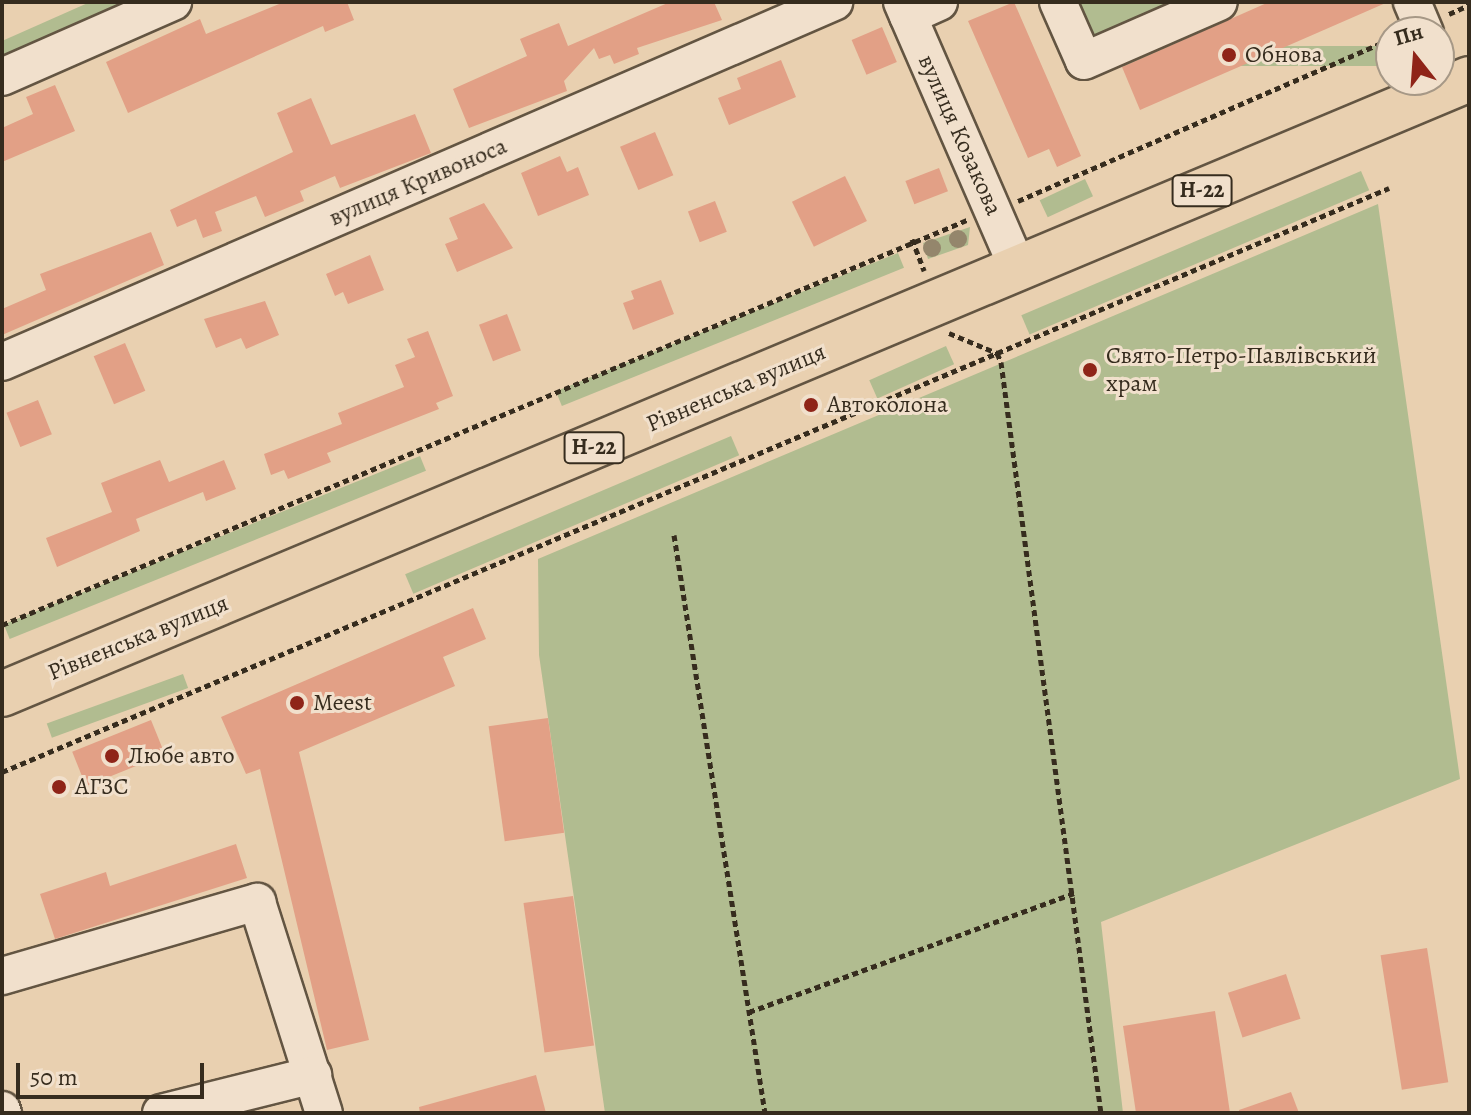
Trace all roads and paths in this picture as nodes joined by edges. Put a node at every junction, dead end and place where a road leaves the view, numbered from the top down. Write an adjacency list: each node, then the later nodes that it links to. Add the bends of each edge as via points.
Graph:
1 (173, 2): 7 (street)
2 (834, 2): 13 (street, вулиця Кривоноса)
3 (1058, 2): 4 (street, via 1084,61)
4 (1219, 2)
5 (916, 7): 10 (street, вулиця Козакова)
6 (1375, 46): 10 (path)
7 (2, 77)
8 (1409, 96): 11 (main road, Рівненська вулиця / Н-22)
9 (1389, 188): 12 (path)
10 (993, 212): 11 (street, вулиця Козакова); 15 (path, via 912,239)
11 (1018, 269): 16 (main road, Рівненська вулиця / Н-22)
12 (997, 353): 17 (path); 18 (path)
13 (2, 362)
14 (674, 535): 20 (path)
15 (2, 625)
16 (8, 695)
17 (2, 772)
18 (1074, 893): 20 (path); 25 (path)
19 (2, 976): 21 (street, via 257,902)
20 (749, 1012): 24 (path)
21 (313, 1075): 22 (street); 23 (street)
22 (161, 1113)
23 (324, 1113)
24 (765, 1113)
25 (1101, 1113)

